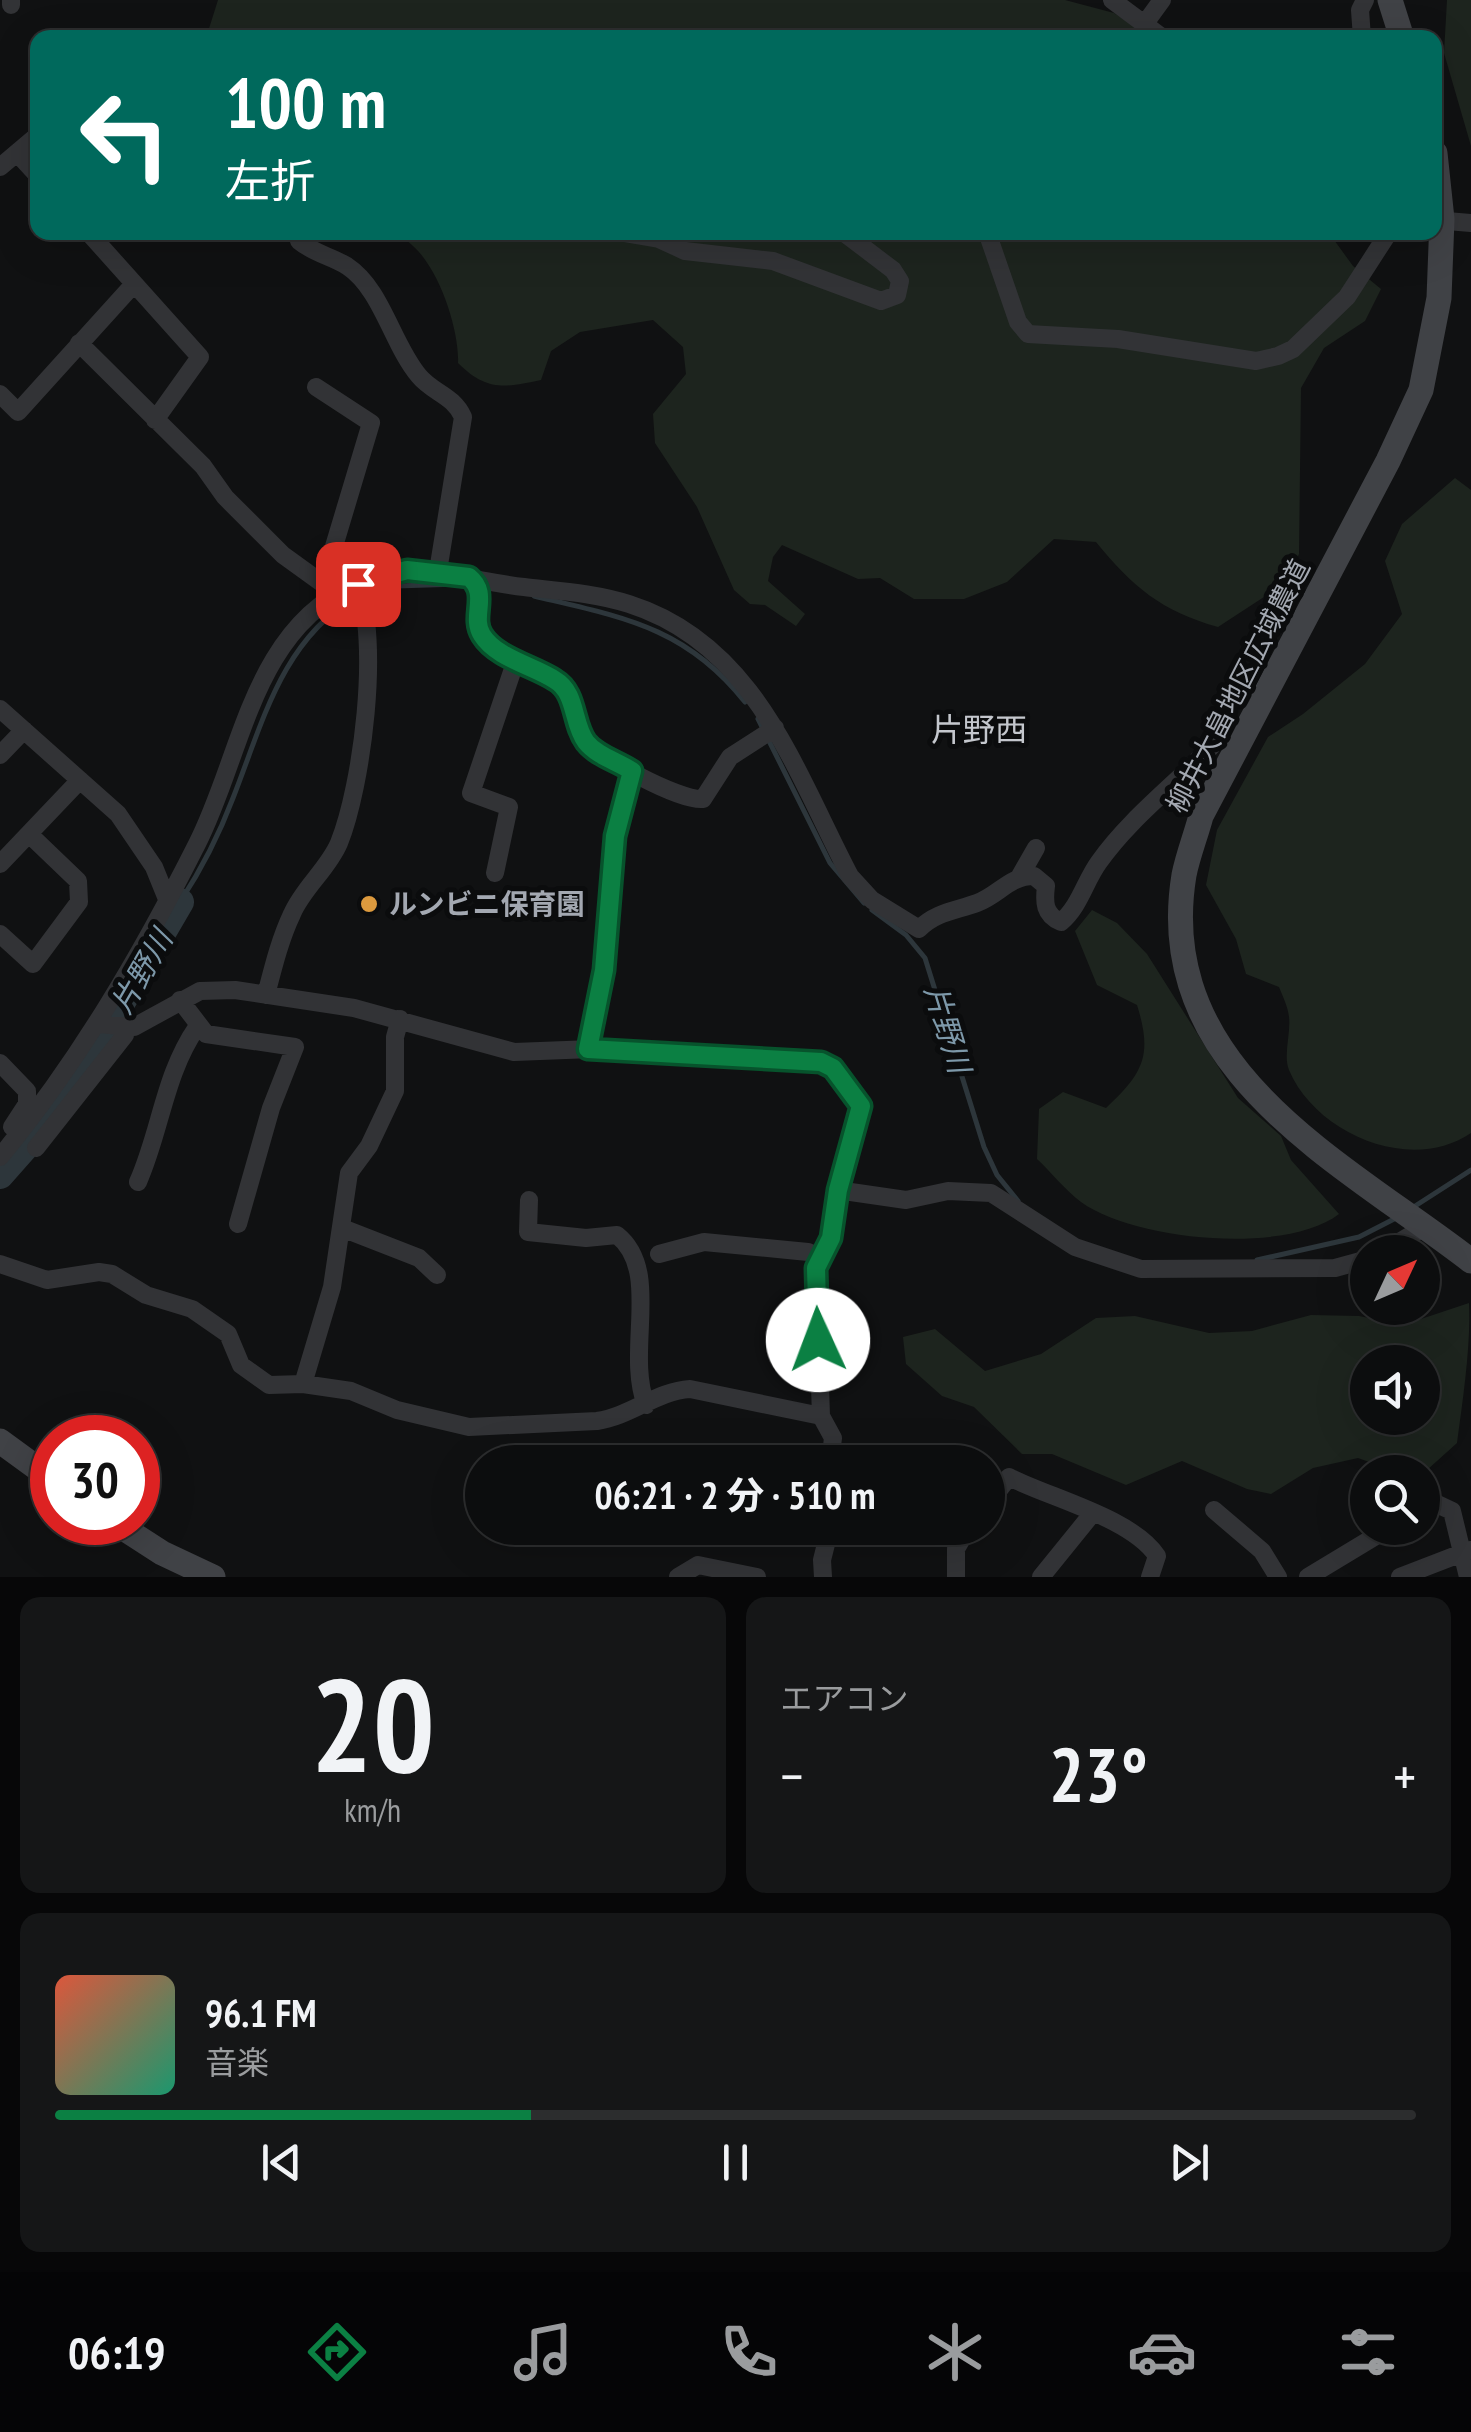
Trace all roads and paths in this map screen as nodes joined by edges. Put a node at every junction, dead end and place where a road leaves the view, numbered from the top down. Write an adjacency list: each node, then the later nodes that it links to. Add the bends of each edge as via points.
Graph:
1 (1112, 0): 5 (street)
2 (1162, 0): 5 (street)
3 (1365, 0): 7 (street)
4 (1390, 0): 8 (street)
5 (1146, 22): 6 (street)
6 (1154, 30)
7 (1361, 30)
8 (1399, 30)
9 (30, 142): 10 (street)
10 (17, 154): 11 (street); 12 (street)
11 (0, 168)
12 (30, 168)
13 (1442, 220): 14 (street)
14 (1471, 223)
15 (95, 240): 22 (street)
16 (300, 240): 27 (street, via 363,282 416,372 456,403 463,417)
17 (662, 240): 18 (street, via 685,251 773,261 881,301 897,295 900,282 893,270)
18 (854, 240)
19 (990, 240): 20 (street, via 1028,334 1118,339 1256,361 1293,348 1316,329)
20 (1384, 240)
21 (1438, 240): 35 (street, 柳井大畠地区広域農道, via 1439,298 1421,390)
22 (133, 285): 23 (street); 26 (street, via 200,357)
23 (79, 343): 25 (street, via 18,412); 26 (street)
24 (316, 387): 30 (street, via 372,423 332,553)
25 (0, 394)
26 (156, 420): 30 (street, via 283,555)
27 (438, 572): 28 (street); 29 (street, via 407,570)
28 (469, 577): 31 (street, via 481,597 484,638); 34 (street, via 587,594 659,615 717,651 752,690)
29 (360, 590): 30 (street); 46 (street, via 365,724 339,842 292,912)
30 (337, 594): 44 (street, via 300,626 262,677 198,842)
31 (516, 660): 37 (street, via 558,681 586,741); 42 (street, via 471,793 509,807)
32 (0, 709): 33 (street)
33 (24, 730): 36 (street); 38 (street)
34 (770, 730): 37 (street, via 730,757 697,800); 43 (street, via 850,876 872,900 918,929)
35 (1242, 738): 43 (street, via 1221,736 1167,787 1100,861 1062,922 1044,905 1046,886 1034,876); 58 (street, 柳井大畠地区広域農道, via 1201,816 1184,875 1186,962 1205,1019 1239,1076 1290,1130)
36 (0, 755)
37 (632, 771): 51 (street, via 615,836 604,970)
38 (80, 780): 39 (street); 44 (street, via 139,840)
39 (29, 834): 41 (street); 45 (street, via 78,881 79,902 33,964)
40 (1036, 848): 43 (street)
41 (0, 864)
42 (495, 873)
43 (1020, 876)
44 (167, 899): 49 (street)
45 (0, 934)
46 (266, 995): 47 (street, via 214,988); 48 (street)
47 (180, 1000): 49 (street); 50 (street)
48 (400, 1019): 51 (street, via 499,1050); 60 (street, via 395,1091 349,1172)
49 (112, 1027): 53 (street, via 125,1035); 54 (street)
50 (198, 1027): 55 (street, via 170,1078 155,1144); 59 (street, via 243,1043 295,1047)
51 (588, 1049): 56 (street, via 796,1058 833,1068 861,1106)
52 (0, 1063): 54 (street, via 27,1091)
53 (36, 1148)
54 (1, 1156)
55 (138, 1182)
56 (838, 1190): 63 (street, via 831,1238); 66 (street, via 906,1200 948,1191 991,1193 1076,1247 1141,1269)
57 (530, 1200): 69 (street, via 528,1232 616,1235 630,1246 644,1300 635,1348)
58 (1412, 1216): 61 (street); 64 (street, 柳井大畠地区広域農道)
59 (238, 1224)
60 (342, 1228): 67 (street, via 419,1258); 68 (street)
61 (1397, 1235)
62 (659, 1254): 63 (street, via 704,1242)
63 (818, 1258): 70 (street)
64 (1471, 1262)
65 (0, 1264): 68 (street, via 48,1280 112,1274 216,1322 252,1376 269,1385)
66 (1350, 1264)
67 (436, 1275)
68 (303, 1384): 69 (street, via 350,1391 469,1427 598,1422)
69 (646, 1405): 70 (street, via 671,1390 690,1389)
70 (821, 1416): 72 (street)
71 (0, 1441): 73 (street)
72 (832, 1445)
73 (30, 1463)
74 (1005, 1483): 77 (street, via 1009,1478)
75 (1440, 1505): 82 (street, via 1452,1511)
76 (1214, 1510): 90 (street, via 1262,1551)
77 (1092, 1514): 88 (street); 89 (street, via 1150,1544 1157,1556)
78 (150, 1545): 83 (street)
79 (826, 1545): 86 (street)
80 (958, 1545): 87 (street)
81 (1361, 1545): 91 (street)
82 (1467, 1551): 92 (street); 93 (street)
83 (214, 1577)
84 (678, 1577): 85 (street, via 698,1565)
85 (757, 1577)
86 (823, 1577)
87 (956, 1577)
88 (1040, 1577)
89 (1150, 1577)
90 (1278, 1577)
91 (1308, 1577)
92 (1400, 1577)
93 (1468, 1577)

